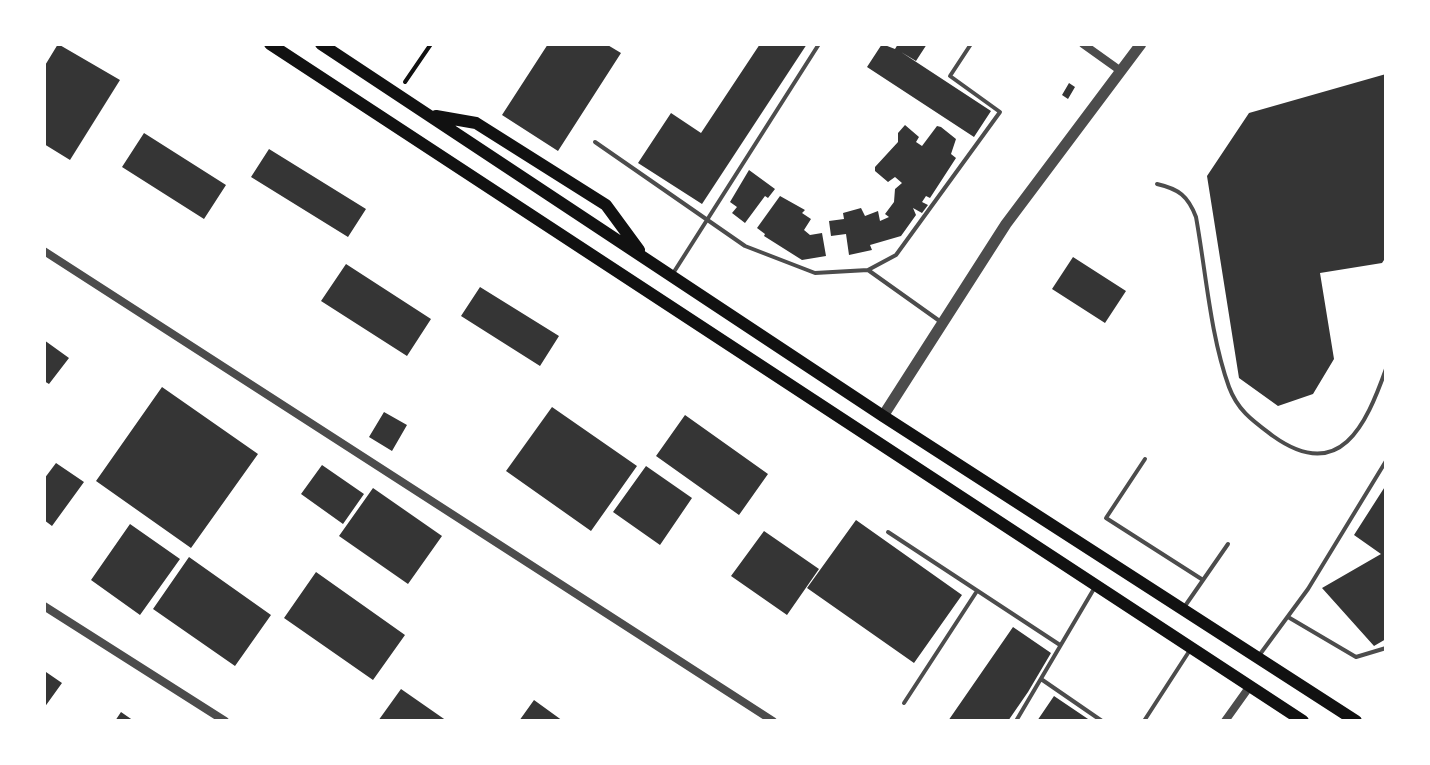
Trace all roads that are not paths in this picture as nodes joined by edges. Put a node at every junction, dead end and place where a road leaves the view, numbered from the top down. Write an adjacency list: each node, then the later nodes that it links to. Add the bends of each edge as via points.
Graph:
1 (270, 44): 24 (main road)
2 (321, 44): 8 (main road)
3 (819, 44): 11 (lane)
4 (971, 44): 14 (lane, via 950,76 1000,112 896,255)
5 (1083, 44): 7 (street)
6 (1141, 44): 7 (street)
7 (1118, 69): 16 (street, via 1006,224)
8 (429, 115): 13 (main road); 13 (main road, via 476,123 606,205)
9 (595, 142): 11 (lane)
10 (1157, 184): 17 (lane, via 1176,188 1196,217 1218,345 1243,414 1284,444 1311,453 1334,452 1355,437)
11 (707, 220): 14 (lane, via 745,246 815,273); 15 (lane)
12 (44, 251): 37 (street)
13 (645, 257): 15 (main road)
14 (868, 270): 16 (lane)
15 (672, 275): 18 (main road)
16 (944, 323): 18 (street)
17 (1386, 369)
18 (883, 416): 27 (main road)
19 (1145, 459): 23 (lane, via 1106,518)
20 (1386, 461): 28 (lane)
21 (888, 532): 25 (lane)
22 (1228, 544): 23 (lane)
23 (1203, 580): 27 (lane)
24 (1096, 584): 29 (lane); 30 (main road)
25 (977, 591): 29 (lane); 35 (lane)
26 (44, 606): 36 (street)
27 (1184, 608): 32 (main road)
28 (1288, 617): 31 (lane, via 1356,657); 32 (lane)
29 (1060, 645): 33 (lane)
30 (1192, 648): 34 (main road); 40 (lane)
31 (1386, 648)
32 (1258, 657): 43 (main road)
33 (1040, 678): 38 (lane); 39 (lane)
34 (1250, 686): 41 (street); 42 (main road)
35 (904, 703)
36 (225, 721)
37 (773, 721)
38 (1016, 721)
39 (1102, 721)
40 (1144, 721)
41 (1225, 721)
42 (1303, 721)
43 (1356, 721)

